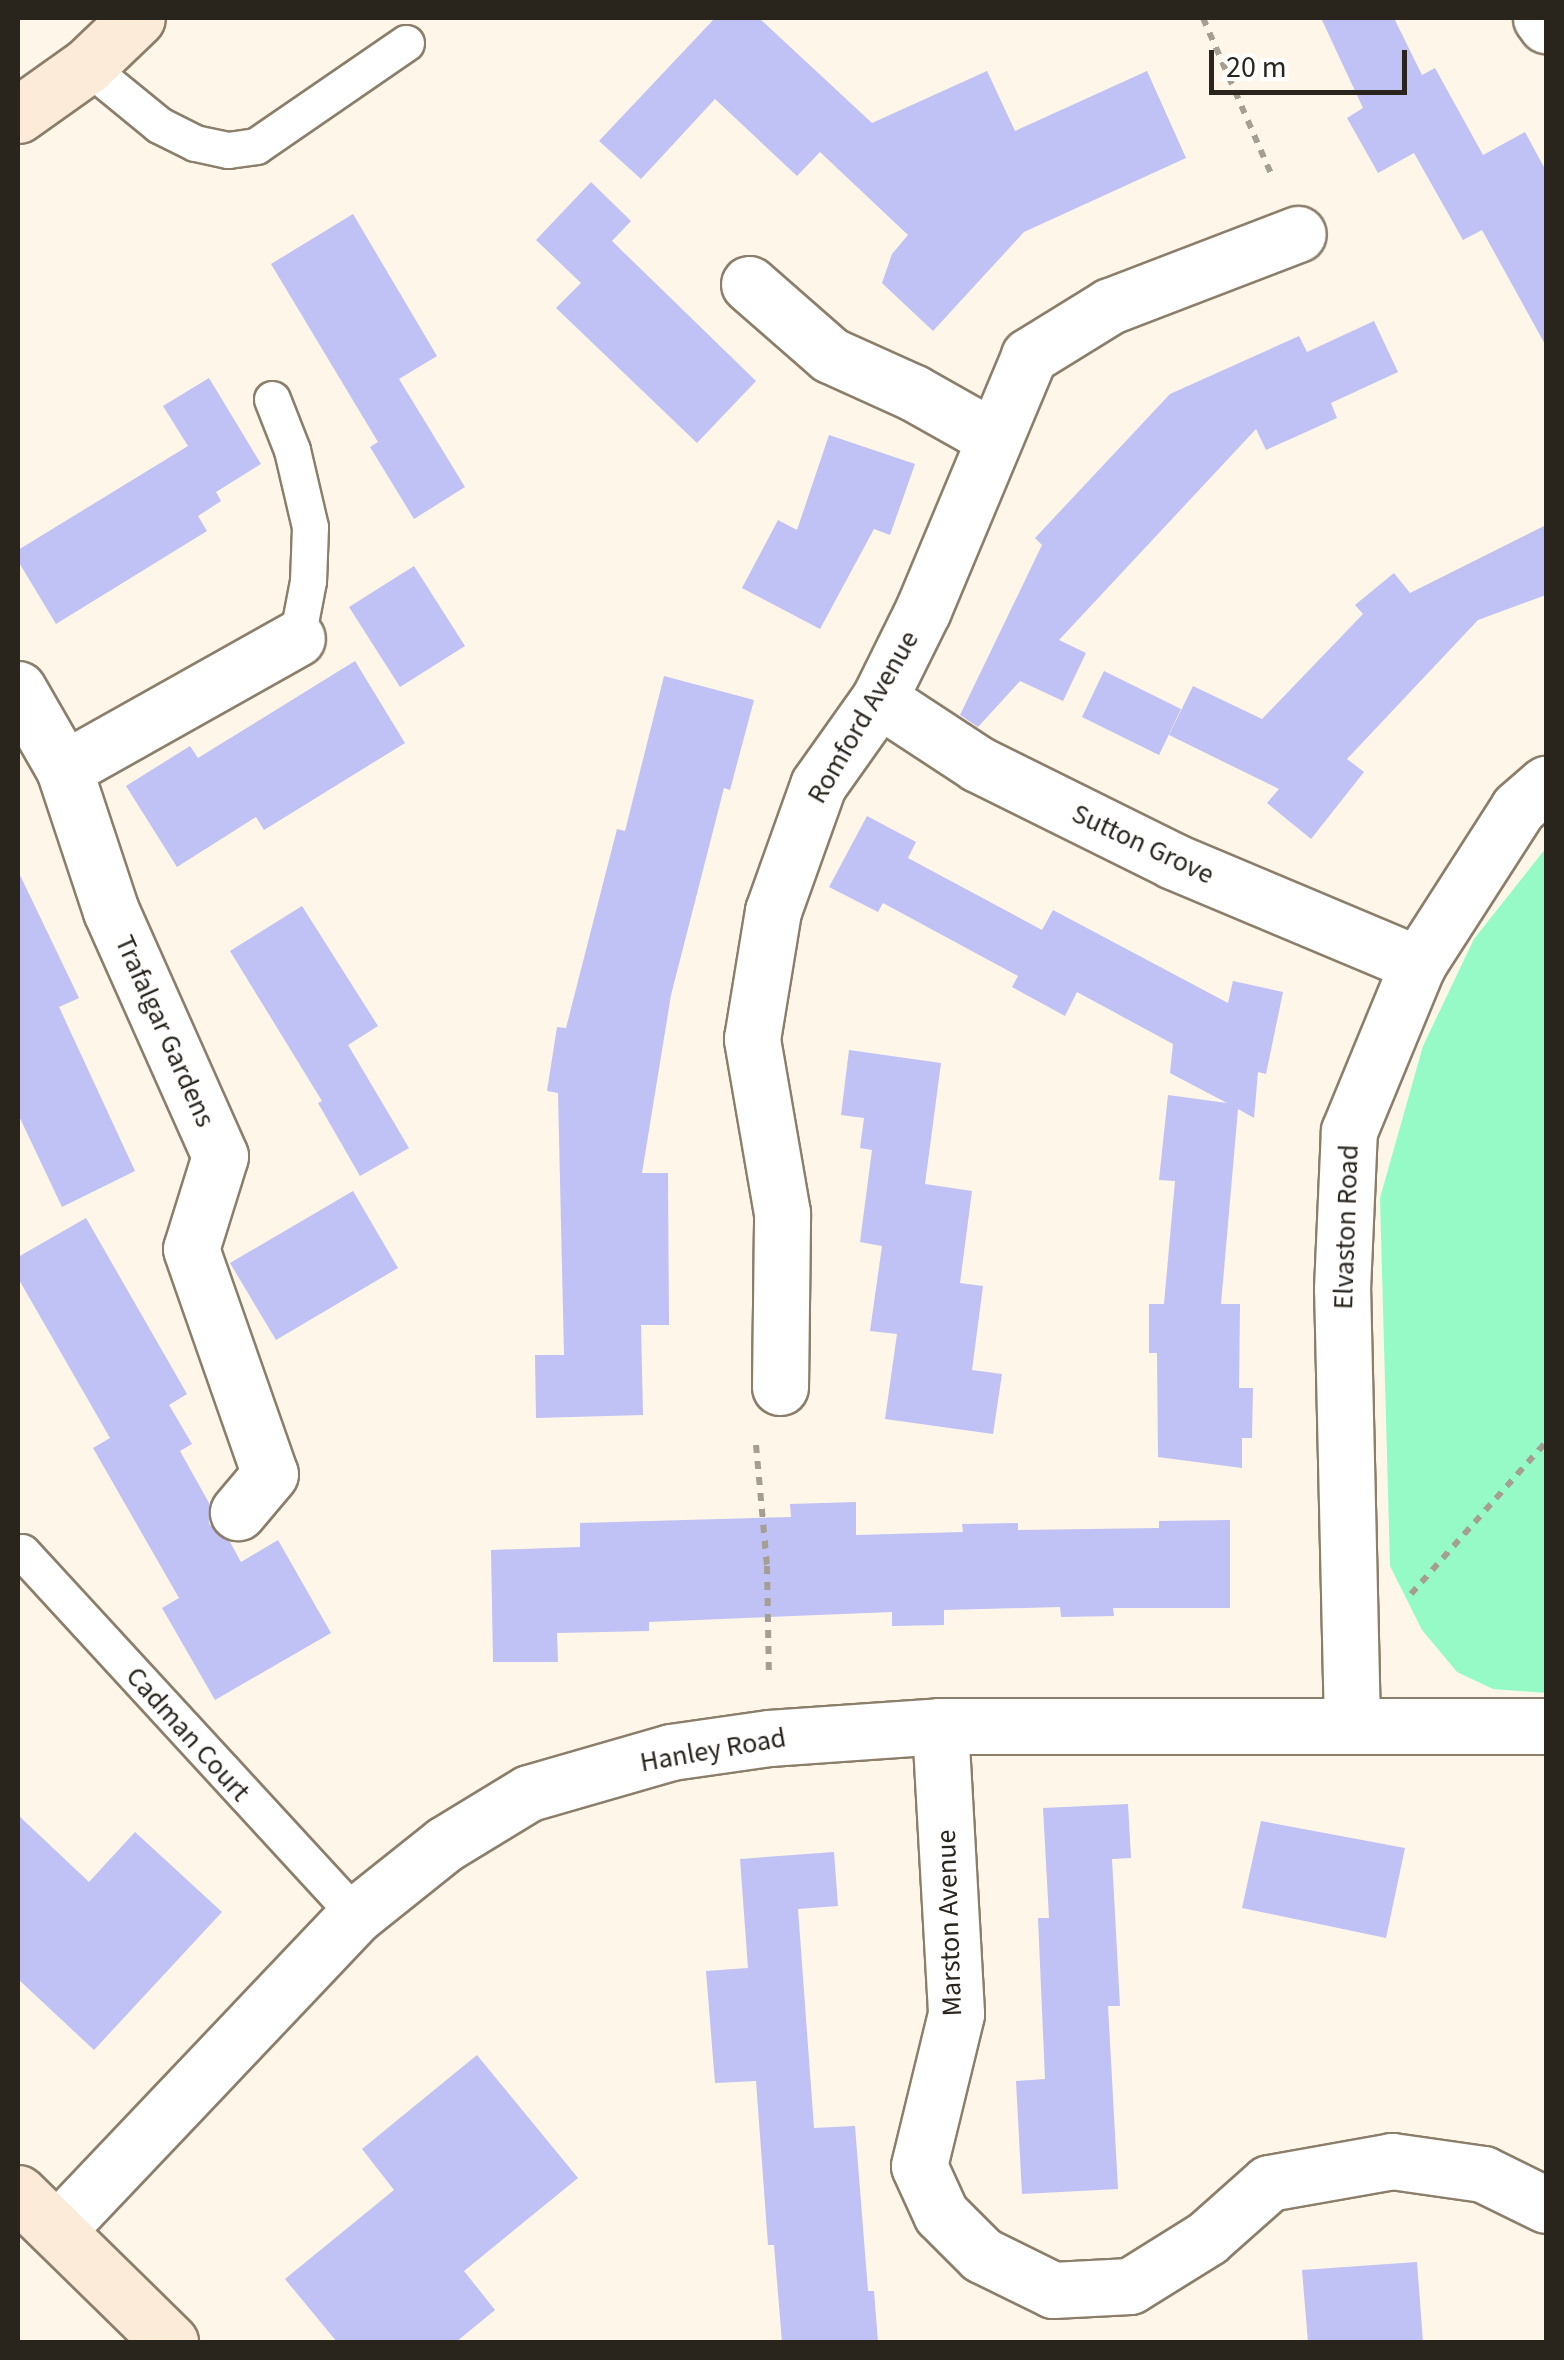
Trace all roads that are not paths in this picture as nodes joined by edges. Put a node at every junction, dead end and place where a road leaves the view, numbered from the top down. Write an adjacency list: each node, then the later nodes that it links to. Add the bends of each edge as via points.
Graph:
1 (137, 18): 5 (main road)
2 (1541, 18): 3 (street)
3 (1546, 25)
4 (406, 43): 5 (lane, via 256,146 228,150 195,144 159,125)
5 (87, 66): 6 (main road)
6 (18, 115)
7 (1298, 234): 10 (street, Romford Avenue, via 1110,306 1028,356)
8 (749, 284): 10 (street, via 830,355)
9 (272, 399): 11 (lane, via 310,527)
10 (994, 438): 13 (street, Romford Avenue)
11 (296, 638): 14 (street)
12 (18, 688): 14 (street, Trafalgar Gardens)
13 (880, 699): 16 (street, Sutton Grove, via 978,764 1120,834); 17 (street, Romford Avenue, via 818,786 773,911 752,1040 782,1213)
14 (64, 769): 18 (street, Trafalgar Gardens, via 111,911 220,1156 191,1249 270,1474)
15 (1546, 784): 16 (street, Elvaston Road, via 1518,808)
16 (1418, 964): 20 (street, Elvaston Road, via 1348,1130 1342,1290)
17 (780, 1387)
18 (238, 1512)
19 (22, 1552): 23 (lane, Cadman Court)
20 (1352, 1725): 21 (street, Hanley Road); 22 (street, Hanley Road)
21 (940, 1726): 23 (street, Hanley Road, via 671,1752 529,1793 445,1844); 25 (street, Marston Avenue, via 956,2014 919,2166 941,2214 982,2255 1052,2290 1130,2286 1207,2238 1269,2182 1392,2161 1483,2174)
22 (1546, 1726)
23 (356, 1915): 26 (street, Hanley Road)
24 (18, 2193): 26 (main road)
25 (1546, 2204)
26 (57, 2230): 27 (main road)
27 (170, 2342)

